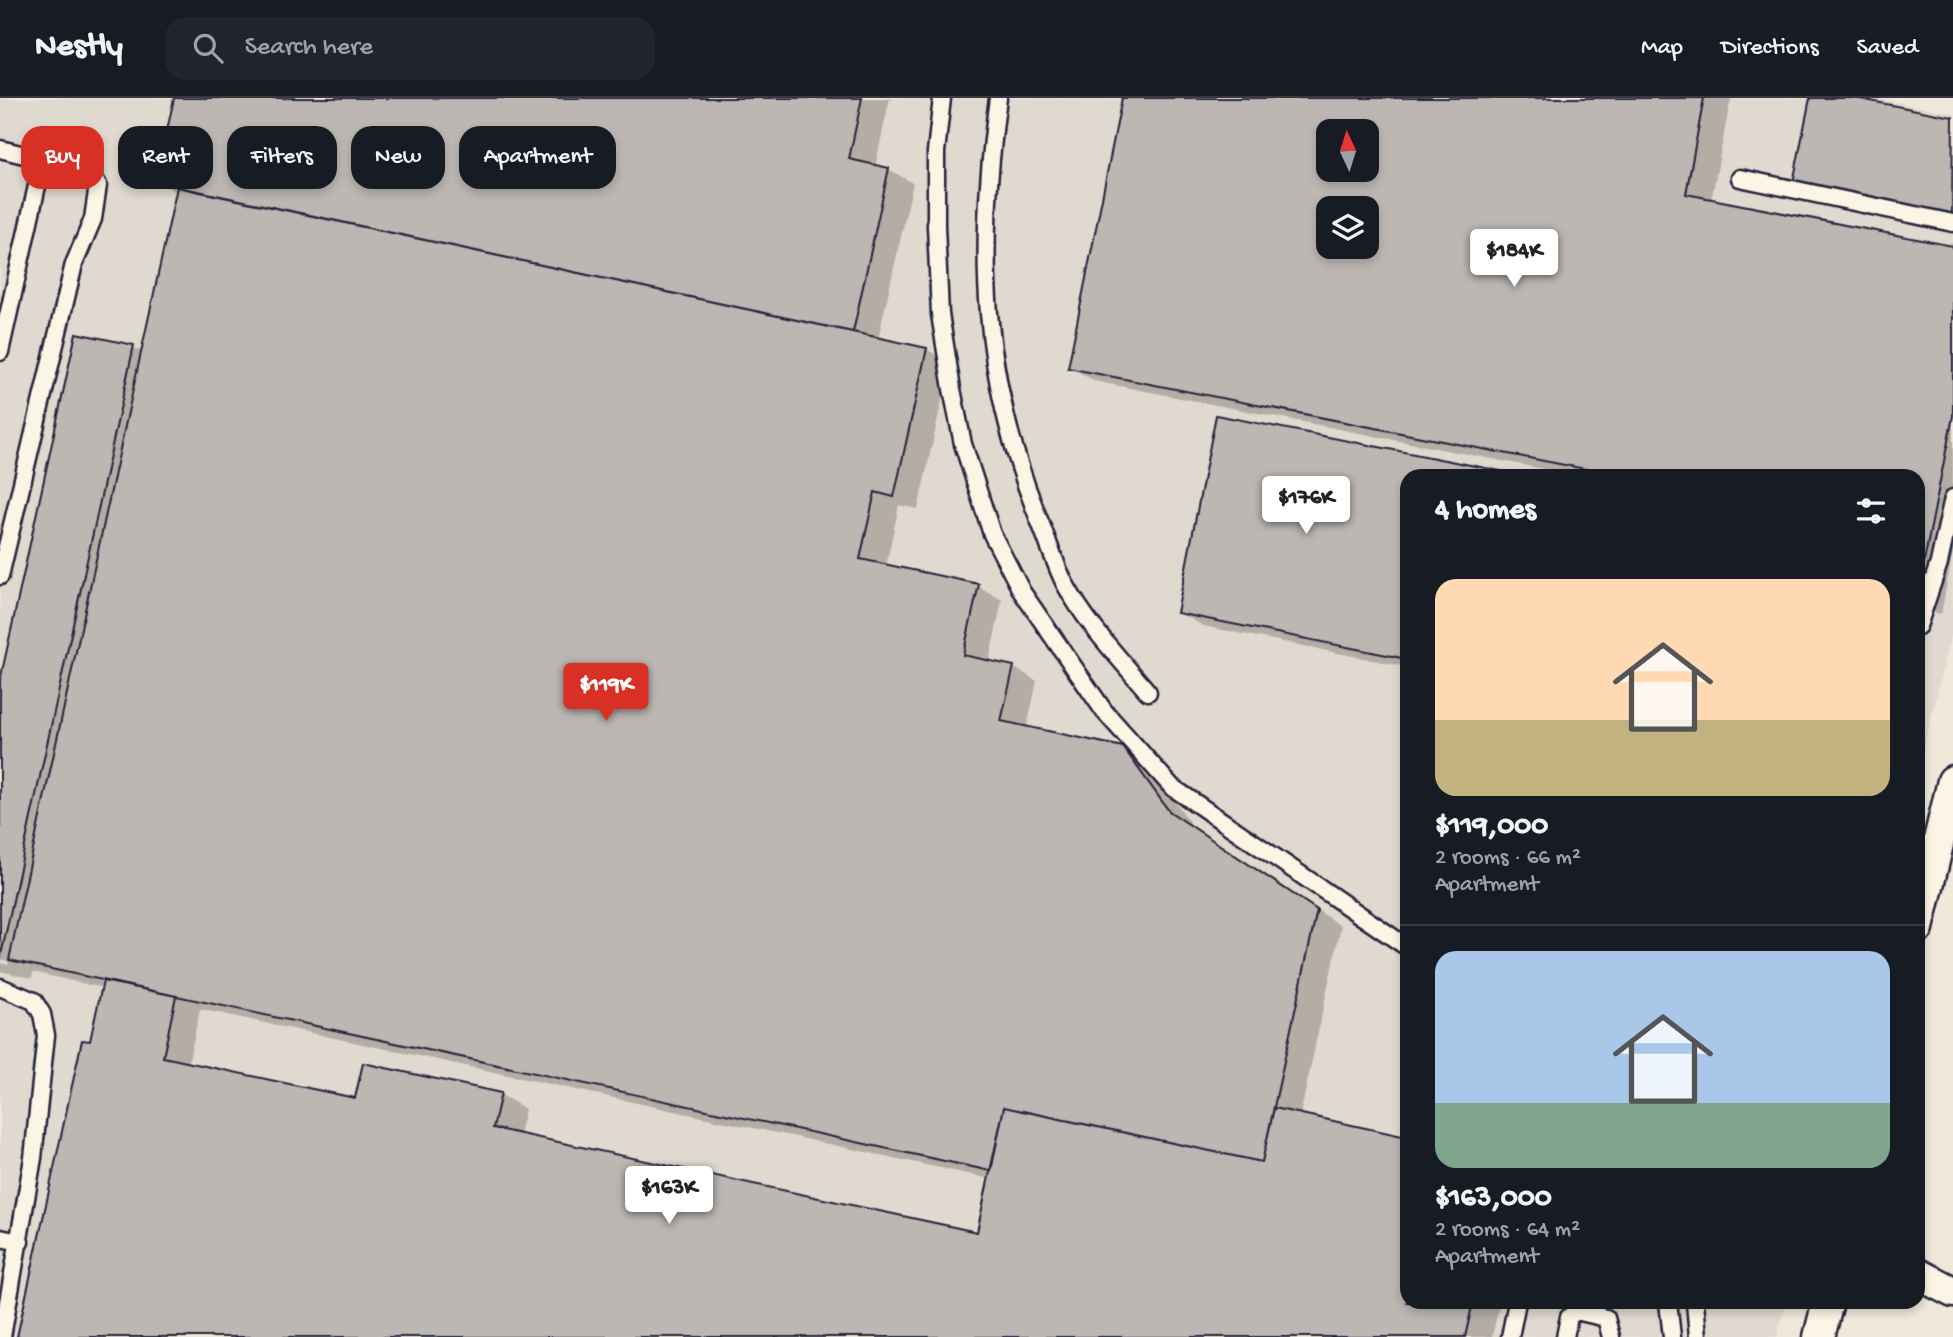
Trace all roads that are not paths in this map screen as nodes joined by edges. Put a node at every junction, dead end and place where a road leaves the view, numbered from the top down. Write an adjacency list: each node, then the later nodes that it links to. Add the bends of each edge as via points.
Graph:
1 (942, 98): 16 (lane, via 936,226 940,314 950,377 963,444 992,534 1022,592 1104,711 1172,787)
2 (998, 98): 13 (lane, via 986,222 986,309 995,376 1026,487 1064,582 1100,635)
3 (0, 149): 4 (lane)
4 (21, 154)
5 (1740, 178): 8 (lane)
6 (36, 189): 9 (lane)
7 (98, 189): 11 (lane, via 74,264)
8 (1953, 223)
9 (0, 352)
10 (1953, 498): 12 (lane)
11 (0, 576)
12 (1925, 605)
13 (1148, 692)
14 (1953, 781): 15 (street)
15 (1925, 899)
16 (1400, 942)
17 (0, 987): 19 (lane, via 34,1001 46,1035)
18 (0, 1237): 19 (lane)
19 (20, 1242): 26 (lane)
20 (1925, 1278): 21 (street)
21 (1953, 1292)
22 (1516, 1309): 27 (lane)
23 (1669, 1309): 30 (lane)
24 (1696, 1309): 31 (lane)
25 (1826, 1309): 32 (street)
26 (2, 1337)
27 (1510, 1337)
28 (1565, 1337): 29 (lane, via 1569,1317 1576,1311 1606,1318)
29 (1611, 1337)
30 (1672, 1337)
31 (1698, 1337)
32 (1819, 1337)

